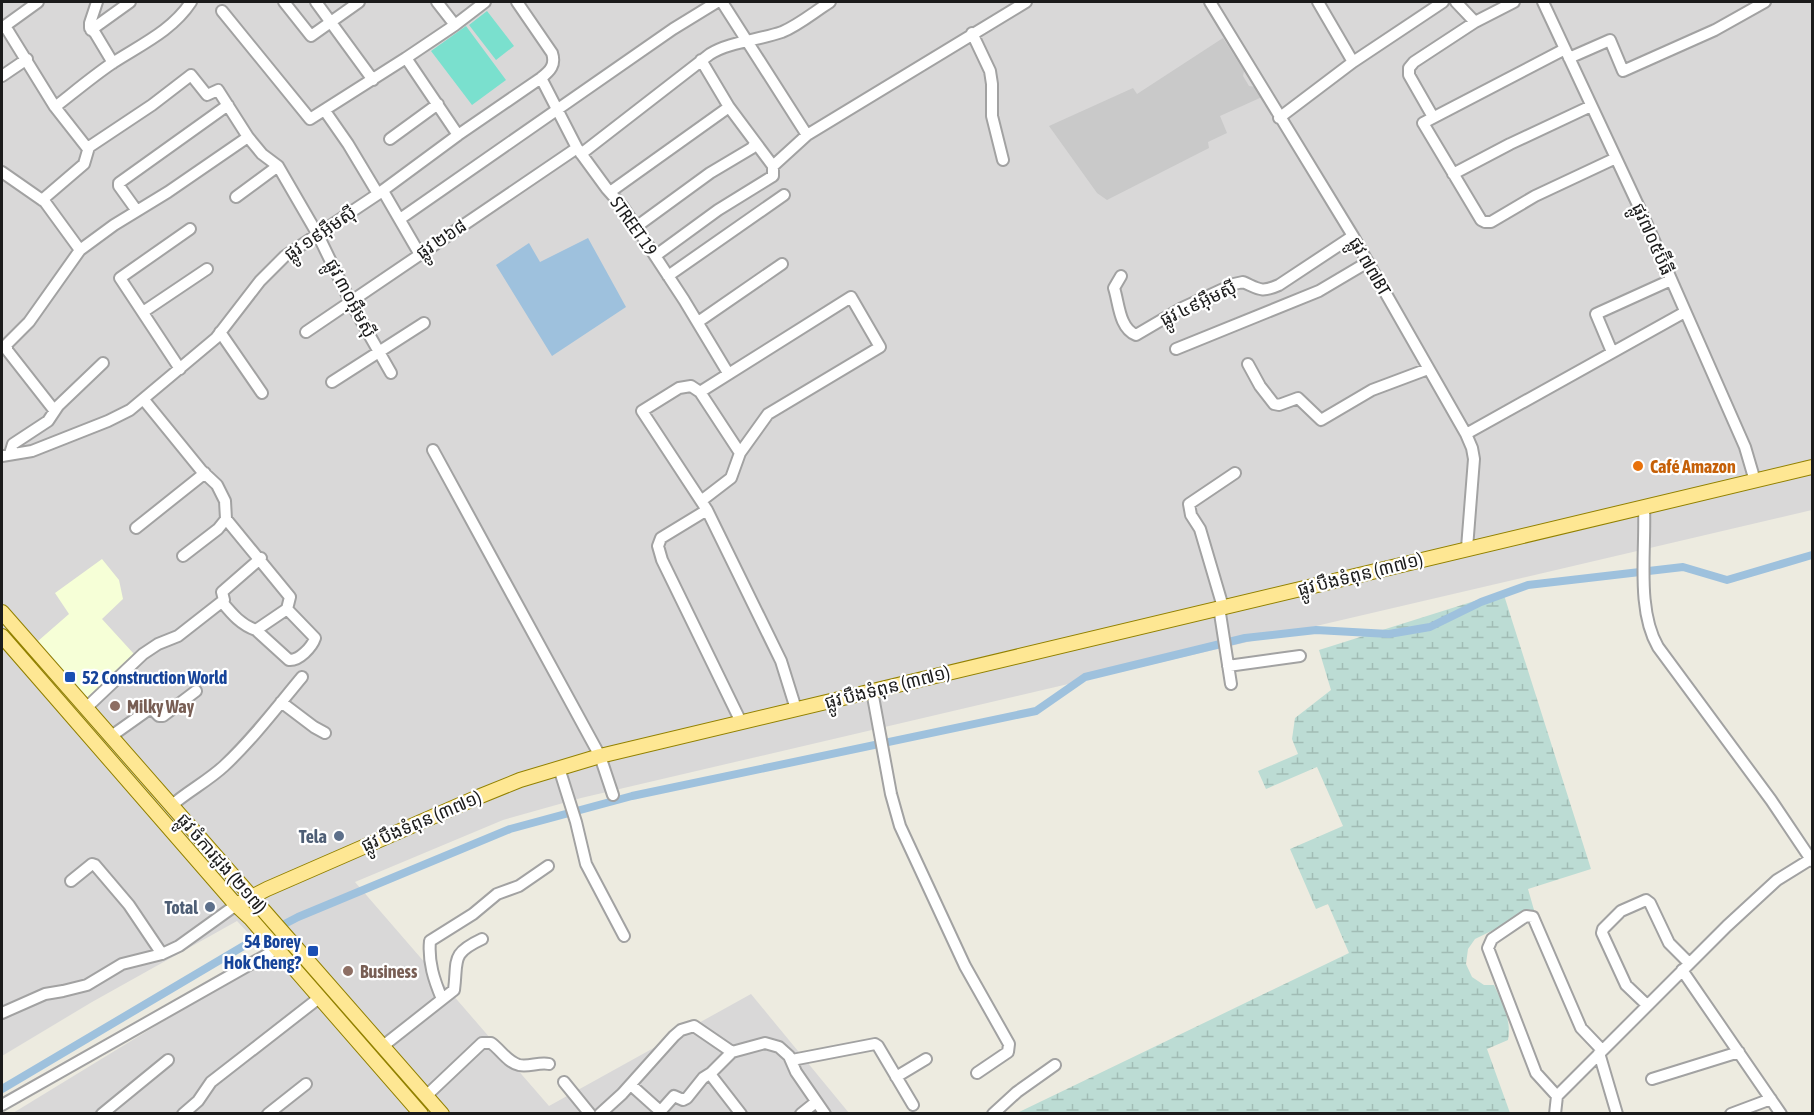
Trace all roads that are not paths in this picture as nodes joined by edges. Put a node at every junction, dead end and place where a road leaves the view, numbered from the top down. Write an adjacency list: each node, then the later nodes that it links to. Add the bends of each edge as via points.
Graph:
1 (38, 2): 27 (street)
2 (97, 2): 29 (street)
3 (129, 2): 29 (street)
4 (178, 2): 24 (street)
5 (191, 2): 24 (street)
6 (284, 2): 25 (street, via 310,36)
7 (316, 2): 25 (street)
8 (359, 2): 25 (street)
9 (437, 2): 28 (street)
10 (485, 2): 28 (street)
11 (517, 2): 39 (street, via 554,59 550,71)
12 (717, 2): 46 (street)
13 (722, 2): 31 (street)
14 (830, 2): 31 (street, ផ្លូវ ២៦៨, via 793,27)
15 (1026, 2): 30 (street)
16 (1210, 2): 49 (street, ផ្លូវ ៧៧BT)
17 (1320, 2): 36 (street)
18 (1443, 2): 36 (street)
19 (1456, 2): 26 (street)
20 (1514, 2): 26 (street)
21 (1542, 2): 32 (street, ផ្លូវ៧០៥ប៊ីធី)
22 (1765, 2): 32 (street, via 1715,30 1623,71 1610,40)
23 (222, 10): 47 (street, via 308,119)
24 (185, 12): 37 (street, via 146,44)
25 (331, 22): 40 (street)
26 (1475, 22): 48 (street, via 1409,68 1409,75)
27 (4, 23): 34 (street)
28 (455, 25): 33 (street)
29 (91, 30): 37 (street)
30 (972, 33): 51 (street); 58 (street, via 990,71 992,116)
31 (748, 43): 35 (street, ផ្លូវ ២៦៨, via 722,47); 51 (street)
32 (1567, 54): 43 (street, ផ្លូវ៧០៥ប៊ីធី); 48 (street)
33 (406, 58): 40 (street); 41 (street)
34 (27, 59): 38 (street); 44 (street)
35 (701, 60): 45 (street); 56 (street, ផ្លូវ ២៦៨)
36 (1353, 62): 49 (street)
37 (113, 63): 44 (street)
38 (2, 76)
39 (541, 78): 46 (street, STREET 19); 50 (street, ផ្លូវ ១៩អ៊ឹមស៊ី)
40 (373, 80): 47 (street)
41 (438, 104): 50 (street); 53 (street)
42 (228, 105): 52 (street, ផ្លូវ ៣០អ៊ឹមស៊ី); 55 (street, via 218,90 207,95 191,75); 68 (street, via 120,183)
43 (1591, 106): 57 (street, ផ្លូវ៧០៥ប៊ីធី); 61 (street)
44 (55, 107): 55 (street)
45 (729, 107): 54 (street); 64 (street)
46 (558, 110): 56 (street, STREET 19); 69 (street)
47 (326, 111): 63 (street)
48 (1433, 117): 61 (street, via 1423,123)
49 (1280, 118): 73 (street, ផ្លូវ ៧៧BT)
50 (458, 135): 63 (street, ផ្លូវ ១៩អ៊ឹមស៊ី)
51 (807, 135): 59 (street)
52 (248, 137): 60 (street, ផ្លូវ ៣០អ៊ឹមស៊ី); 68 (street)
53 (390, 139)
54 (755, 143): 59 (street); 70 (street)
55 (88, 149): 67 (street, via 84,164)
56 (579, 151): 64 (street, STREET 19); 75 (street, ផ្លូវ ២៦៨)
57 (1616, 158): 61 (street, via 1488,223 1481,220); 82 (street, ផ្លូវ៧០៥ប៊ីធី)
58 (1003, 160)
59 (772, 165): 76 (street, via 772,176)
60 (278, 166): 66 (street); 72 (street, ផ្លូវ ៣០អ៊ឹមស៊ី)
61 (1453, 174)
62 (3, 177): 67 (street)
63 (380, 192): 69 (street); 72 (street, ផ្លូវ ១៩អ៊ឹមស៊ី)
64 (609, 192): 70 (street, STREET 19)
65 (784, 195): 80 (street)
66 (236, 197)
67 (42, 200): 74 (street)
68 (137, 211): 74 (street)
69 (400, 219): 75 (street)
70 (636, 227): 76 (street, STREET 19)
71 (190, 229): 84 (street, via 120,278)
72 (318, 235): 83 (street, ផ្លូវ ៣០អ៊ឹមស៊ី); 88 (street, ផ្លូវ ១៩អ៊ឹមស៊ី, via 280,260)
73 (1353, 236): 77 (street, ផ្លូវ ៧៧BT); 81 (street, ផ្លូវ ៤៩អ៊ឹមស៊ី, via 1268,290 1259,291 1243,282 1234,284 1136,334 1120,316 1114,288)
74 (80, 250): 103 (street, via 29,322 6,346)
75 (419, 253): 83 (street, ផ្លូវ ២៦៨)
76 (655, 256): 80 (street, STREET 19)
77 (1368, 262): 90 (street, via 1319,291); 96 (street, ផ្លូវ ៧៧BT)
78 (782, 264): 86 (street)
79 (207, 268): 84 (street)
80 (668, 276): 86 (street, STREET 19)
81 (1121, 276)
82 (1671, 280): 85 (street, ផ្លូវ៧០៥ប៊ីធី); 91 (street, via 1596,314)
83 (350, 301): 89 (street, ផ្លូវ ២៦៨); 92 (street, ផ្លូវ ៣០អ៊ឹមស៊ី)
84 (143, 312): 95 (street)
85 (1685, 312): 91 (street); 111 (street, ផ្លូវ៧០៥ប៊ីធី)
86 (698, 322): 98 (street, STREET 19)
87 (424, 323): 92 (street)
88 (220, 332): 95 (street, ផ្លូវ ១៩អ៊ឹមស៊ី); 101 (street)
89 (306, 332)
90 (1176, 349)
91 (1612, 352): 104 (street)
92 (380, 353): 97 (street, ផ្លូវ ៣០អ៊ឹមស៊ី); 99 (street)
93 (102, 363): 103 (street)
94 (1248, 364): 96 (street, via 1274,404 1298,399 1321,420 1372,390)
95 (180, 369): 102 (street, ផ្លូវ ១៩អ៊ឹមស៊ី)
96 (1428, 369): 104 (street, ផ្លូវ ៧៧BT)
97 (391, 373)
98 (728, 373): 100 (street); 106 (street, via 851,297 880,346 768,414)
99 (332, 382)
100 (700, 392): 106 (street); 112 (street, via 691,386 679,388 645,408 642,414)
101 (262, 393)
102 (144, 400): 107 (street, ផ្លូវ ១៩អ៊ឹមស៊ី, via 86,430 32,451); 109 (street)
103 (54, 410): 107 (street, via 48,421 13,444)
104 (1466, 434): 116 (street, ផ្លូវ ៧៧BT, via 1474,459)
105 (433, 450): 137 (street)
106 (740, 453): 112 (street, via 732,478)
107 (6, 455)
108 (1812, 467): 111 (main road, ផ្លូវ បឹងទំពុន (៣៧១))
109 (205, 473): 114 (street, via 224,495); 115 (street)
110 (1235, 473): 120 (street, via 1189,504)
111 (1755, 481): 113 (main road, ផ្លូវ បឹងទំពុន (៣៧១))
112 (704, 505): 133 (street, via 781,661); 134 (street, via 661,537 658,546)
113 (1644, 507): 116 (main road, ផ្លូវ បឹងទំពុន (៣៧១)); 141 (street, via 1645,612 1658,647)
114 (226, 519): 117 (street); 118 (street)
115 (136, 528)
116 (1467, 548): 120 (main road, ផ្លូវ បឹងទំពុន (៣៧១))
117 (183, 556)
118 (261, 558): 119 (street, via 222,592); 121 (street, via 290,596)
119 (222, 602): 123 (street, via 238,620); 132 (street, via 178,636 143,654)
120 (1221, 607): 126 (street); 130 (main road, ផ្លូវ បឹងទំពុន (៣៧១))
121 (287, 609): 123 (street); 123 (street, via 315,638 297,659 289,660)
122 (2, 612): 132 (main road, ផ្លូវ ចំការដូង (២១៧))
123 (256, 630)
124 (2, 636): 145 (main road, ផ្លូវ ចំការដូង (២១៧))
125 (1300, 656): 126 (street)
126 (1228, 666): 128 (street)
127 (302, 677): 131 (street)
128 (1231, 684)
129 (196, 691): 136 (street, via 163,716 148,710)
130 (872, 691): 133 (main road, ផ្លូវ បឹងទំពុន (៣៧១)); 166 (street, via 900,826 965,966 1009,1044 1008,1052)
131 (281, 702): 135 (street); 140 (street, via 222,768)
132 (86, 708): 136 (main road, ផ្លូវ ចំការដូង (២១៧))
133 (796, 709): 134 (main road, ផ្លូវ បឹងទំពុន (៣៧១))
134 (741, 722): 137 (main road, ផ្លូវ បឹងទំពុន (៣៧១))
135 (325, 733)
136 (110, 736): 140 (main road, ផ្លូវ ចំការដូង (២១៧))
137 (600, 756): 138 (main road, ផ្លូវ បឹងទំពុន (៣៧១)); 139 (street)
138 (559, 768): 144 (main road, ផ្លូវ បឹងទំពុន (៣៧១), via 468,801); 146 (street, via 586,864)
139 (613, 795)
140 (171, 806): 144 (main road, ផ្លូវ ចំការដូង (២១៧))
141 (1812, 860): 151 (street, via 1777,880)
142 (548, 866): 153 (street, via 519,886 498,894 473,915 430,941 433,976)
143 (71, 881): 150 (street, via 95,865 129,905)
144 (252, 897): 145 (main road, ផ្លូវ បឹងទំពុន (៣៧១)); 147 (main road, ផ្លូវ ចំការដូង (២១៧))
145 (236, 905): 149 (main road, ផ្លូវ ចំការដូង (២១៧)); 150 (street, ផ្លូវ បឹងទំពុន (៣៧១))
146 (624, 936)
147 (287, 938): 149 (street); 156 (main road, ផ្លូវ ចំការដូង (២១៧))
148 (482, 939): 153 (street, via 460,953 454,990)
149 (276, 947): 152 (main road, ផ្លូវ ចំការដូង (២១៧)); 176 (street)
150 (162, 954): 155 (street, ផ្លូវ បឹងទំពុន (៣៧១), via 122,964 87,985 45,994)
151 (1686, 967): 154 (street); 154 (street, via 1669,943 1650,903 1646,900 1621,911 1602,933 1626,985); 159 (street)
152 (320, 998): 181 (street, via 211,1082 198,1101); 182 (main road, ផ្លូវ ចំការដូង (២១៧))
153 (442, 999): 156 (street)
154 (1647, 1005): 158 (street)
155 (2, 1013)
156 (382, 1046): 172 (main road, ផ្លូវ ចំការដូង (២១៧))
157 (732, 1052): 162 (street, via 770,1043); 165 (street); 171 (street, via 700,1028 688,1027 674,1036)
158 (1601, 1052): 173 (street); 173 (street, via 1581,1028 1533,916 1526,916 1491,939 1488,948 1536,1073); 191 (street)
159 (1739, 1052): 168 (street); 174 (street)
160 (926, 1059): 167 (street)
161 (168, 1060): 180 (street)
162 (792, 1060): 167 (street, via 871,1044 878,1046); 175 (street)
163 (549, 1064): 172 (street, via 519,1065 491,1043 482,1043)
164 (1055, 1065): 189 (street)
165 (711, 1073): 179 (street, via 687,1098 674,1096); 186 (street)
166 (977, 1073)
167 (896, 1077): 177 (street)
168 (1652, 1078)
169 (564, 1082): 184 (street)
170 (306, 1084): 178 (street)
171 (631, 1085): 179 (street); 185 (street)
172 (426, 1096): 183 (main road, ផ្លូវ ចំការដូង (២១៧))
173 (1557, 1096): 190 (street)
174 (1772, 1099): 192 (street); 193 (street)
175 (816, 1102): 187 (street); 188 (street)
176 (2, 1105)
177 (913, 1105)
178 (272, 1112)
179 (659, 1112)
180 (102, 1113)
181 (183, 1113)
182 (421, 1113)
183 (442, 1113)
184 (590, 1113)
185 (601, 1113)
186 (741, 1113)
187 (801, 1113)
188 (825, 1113)
189 (993, 1113)
190 (1555, 1113)
191 (1617, 1113)
192 (1731, 1113)
193 (1781, 1113)

